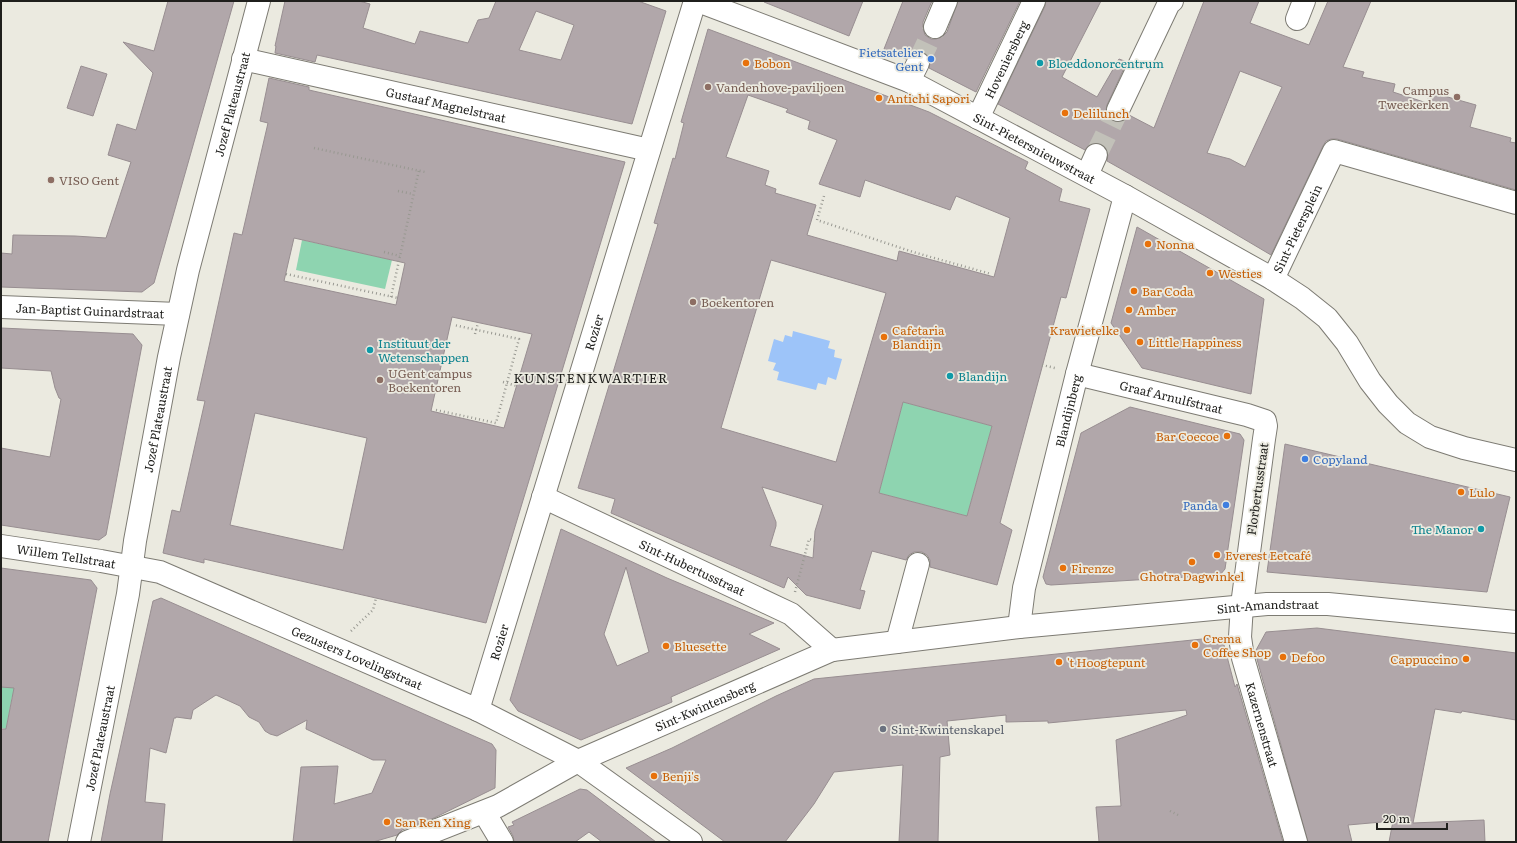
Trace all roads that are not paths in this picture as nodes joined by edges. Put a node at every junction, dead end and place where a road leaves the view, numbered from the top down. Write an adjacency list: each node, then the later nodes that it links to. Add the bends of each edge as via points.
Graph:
1 (259, 1): 8 (street, Jozef Plateaustraat)
2 (695, 1): 11 (street, Rozier)
3 (698, 1): 10 (street, Sint-Pietersnieuwstraat, via 914,72)
4 (946, 1): 7 (street)
5 (1034, 1): 10 (street, Hoveniersberg)
6 (1172, 1): 9 (street)
7 (935, 27)
8 (243, 58): 11 (street, Gustaaf Magnelstraat); 18 (street, Jozef Plateaustraat)
9 (1118, 110)
10 (978, 118): 13 (street, Sint-Pietersnieuwstraat)
11 (649, 150): 22 (street, Rozier)
12 (1096, 155): 13 (street)
13 (1087, 175): 14 (street, Sint-Pietersnieuwstraat)
14 (1125, 196): 16 (street, Sint-Pietersnieuwstraat); 19 (street, Blandijnberg)
15 (1516, 203): 16 (street, Sint-Pietersplein, via 1334,151)
16 (1273, 279): 21 (street, Sint-Pietersplein, via 1327,318 1388,404 1407,423 1430,437)
17 (1, 307): 18 (street, Jan-Baptist Guinardstraat)
18 (178, 314): 25 (street, Jozef Plateaustraat)
19 (1077, 374): 20 (street, Graaf Arnulfstraat); 28 (street, Blandijnberg, via 1024,588)
20 (1264, 420): 26 (street, Florbertusstraat, via 1266,426)
21 (1516, 460)
22 (543, 497): 30 (street, Sint-Hubertusstraat, via 791,614); 31 (street, Rozier)
23 (1, 546): 25 (street, Willem Tellstraat)
24 (918, 564): 29 (street)
25 (131, 567): 31 (street, Gezusters Lovelingstraat, via 160,572); 34 (street, Jozef Plateaustraat, via 128,594)
26 (1242, 605): 27 (street, Sint-Amandstraat, via 1328,604); 28 (street, Sint-Amandstraat); 38 (street, Kazernenstraat, via 1240,637 1243,658)
27 (1516, 622)
28 (1019, 627): 29 (street, Sint-Kwintensberg)
29 (897, 642): 30 (street, Sint-Kwintensberg)
30 (832, 650): 32 (street, Sint-Kwintensberg)
31 (478, 710): 32 (street, Gezusters Lovelingstraat)
32 (578, 761): 33 (street, Sint-Kwintensberg); 37 (street, Gezusters Lovelingstraat)
33 (484, 812): 35 (street, Sint-Kwintensberg); 36 (street)
34 (79, 842)
35 (407, 842)
36 (502, 842)
37 (691, 842)
38 (1296, 842)

